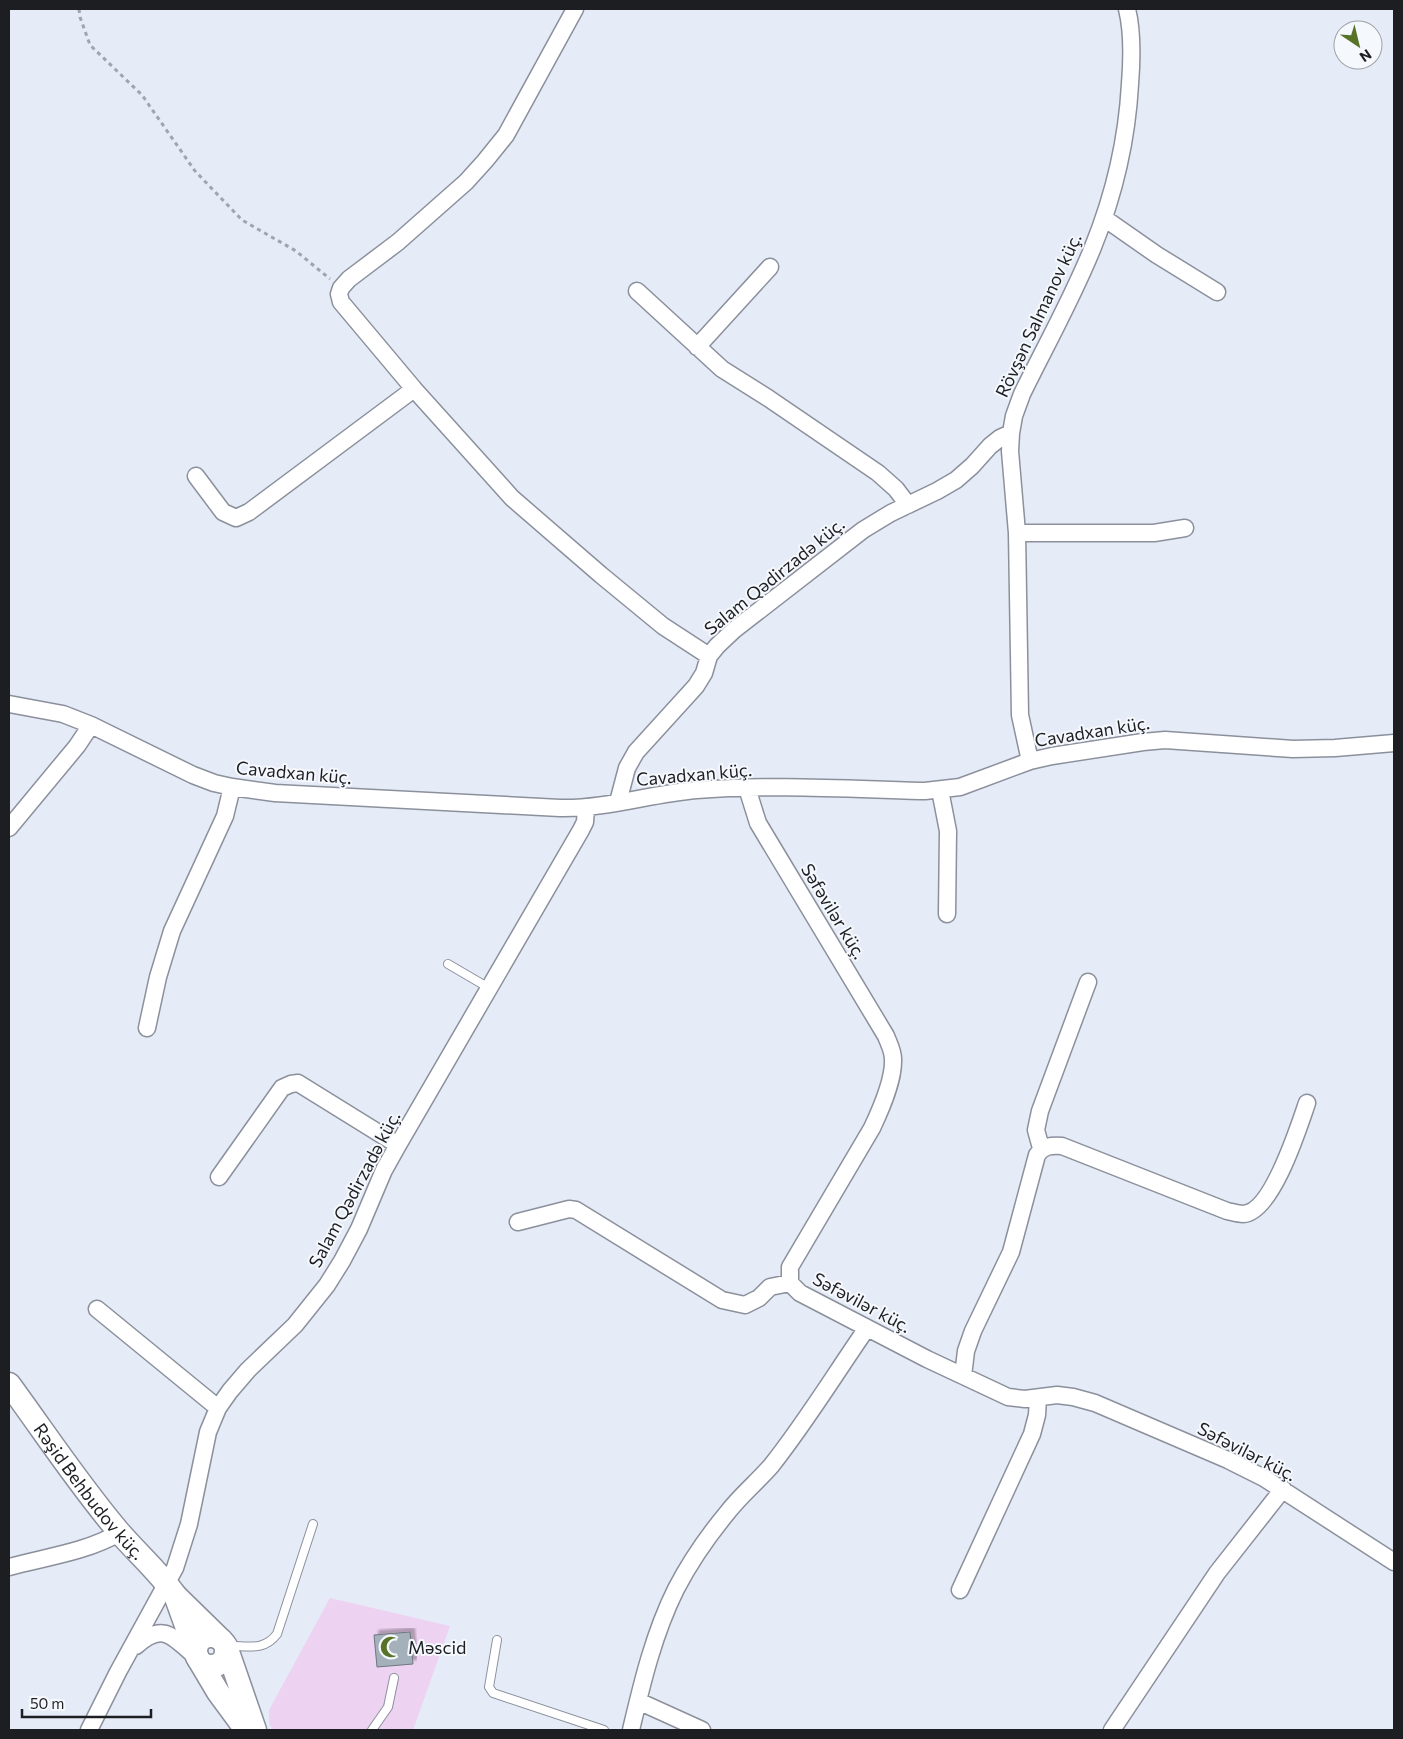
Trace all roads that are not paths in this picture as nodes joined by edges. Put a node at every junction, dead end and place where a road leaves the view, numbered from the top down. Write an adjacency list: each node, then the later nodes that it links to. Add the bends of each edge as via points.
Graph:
1 (575, 9): 8 (street, via 506,135 486,162 398,242 341,288 341,302)
2 (1127, 9): 3 (street, Rövşən Salmanov küç., via 1132,55 1129,98 1123,142)
3 (1104, 218): 6 (street); 9 (street, Rövşən Salmanov küç., via 1093,248 1022,394)
4 (770, 267): 7 (street)
5 (638, 291): 7 (street)
6 (1216, 292)
7 (697, 347): 11 (street, via 722,369 878,473)
8 (414, 390): 10 (street, via 249,512 236,518 223,512); 14 (street, via 532,517 663,626)
9 (1011, 433): 11 (street, Salam Qədirzadə küç., via 990,446 956,480); 13 (street, Rövşən Salmanov küç.)
10 (196, 476)
11 (908, 505): 14 (street, Salam Qədirzadə küç., via 864,530 827,557 734,630)
12 (1186, 528): 13 (street, via 1154,533)
13 (1017, 533): 18 (street, Rövşən Salmanov küç., via 1020,715)
14 (709, 656): 22 (street, Salam Qədirzadə küç., via 696,686 636,752)
15 (9, 704): 16 (street, Cavadxan küç., via 63,714)
16 (91, 725): 19 (street, Cavadxan küç., via 193,775); 24 (street)
17 (1394, 743): 18 (street, Cavadxan küç., via 1292,749 1165,740)
18 (1030, 761): 21 (street, Cavadxan küç., via 960,787)
19 (232, 788): 23 (street, Cavadxan küç.); 29 (street, via 225,816 172,931)
20 (747, 788): 21 (street, Cavadxan küç.); 22 (street, Cavadxan küç., via 664,793); 35 (street, Səfəvilər küç., via 758,823 886,1036 893,1060 891,1077 872,1128 790,1267)
21 (940, 790): 25 (street, via 948,831)
22 (618, 802): 23 (street, Cavadxan küç.)
23 (586, 808): 28 (street, Salam Qədirzadə küç., via 581,830)
24 (9, 828)
25 (947, 914)
26 (448, 964): 28 (lane)
27 (1088, 982): 32 (street, via 1040,1111 1036,1130)
28 (490, 988): 31 (street, Salam Qədirzadə küç.)
29 (147, 1028)
30 (1307, 1103): 32 (street, via 1290,1153 1267,1195 1255,1209 1244,1214 1227,1211 1062,1146)
31 (398, 1145): 33 (street, via 298,1083 291,1084 282,1088); 41 (street, Salam Qədirzadə küç., via 359,1229 327,1285 295,1324 248,1370)
32 (1042, 1148): 38 (street, via 1037,1155 1011,1252 966,1350)
33 (219, 1177)
34 (518, 1222): 35 (street, via 576,1210 722,1300 745,1305 770,1287)
35 (790, 1283): 37 (street, Səfəvilər küç., via 800,1293)
36 (97, 1308): 41 (street)
37 (866, 1328): 38 (street, Səfəvilər küç.); 54 (street, via 794,1436 727,1512 698,1552 676,1589)
38 (963, 1376): 40 (street, Səfəvilər küç., via 1008,1397)
39 (9, 1384): 44 (street, Rəşid Behbudov küç.)
40 (1038, 1398): 42 (street, Səfəvilər küç., via 1057,1395 1095,1403 1228,1460); 48 (street, via 1032,1434)
41 (218, 1408): 47 (street, Salam Qədirzadə küç., via 208,1432)
42 (1283, 1490): 45 (street, Səfəvilər küç.); 62 (street, via 1211,1581)
43 (314, 1524): 50 (lane, via 272,1641 262,1646)
44 (119, 1533): 46 (street, via 88,1547); 47 (street, Rəşid Behbudov küç.)
45 (1394, 1562)
46 (9, 1566)
47 (171, 1590): 50 (street, Rəşid Behbudov küç.); 51 (street, Salam Qədirzadə küç.); 52 (street)
48 (960, 1590)
49 (497, 1640): 59 (lane, via 489,1687 493,1693)
50 (223, 1642): 52 (street, via 226,1656 220,1663 207,1665); 57 (street)
51 (129, 1653): 52 (street, via 145,1637 163,1633); 55 (street, Salam Qədirzadə küç.)
52 (198, 1658): 56 (street)
53 (394, 1678): 58 (lane, via 388,1707)
54 (638, 1701): 60 (street); 61 (street)
55 (89, 1730)
56 (246, 1730)
57 (256, 1730)
58 (372, 1730)
59 (604, 1730)
60 (631, 1730)
61 (702, 1730)
62 (1112, 1730)

